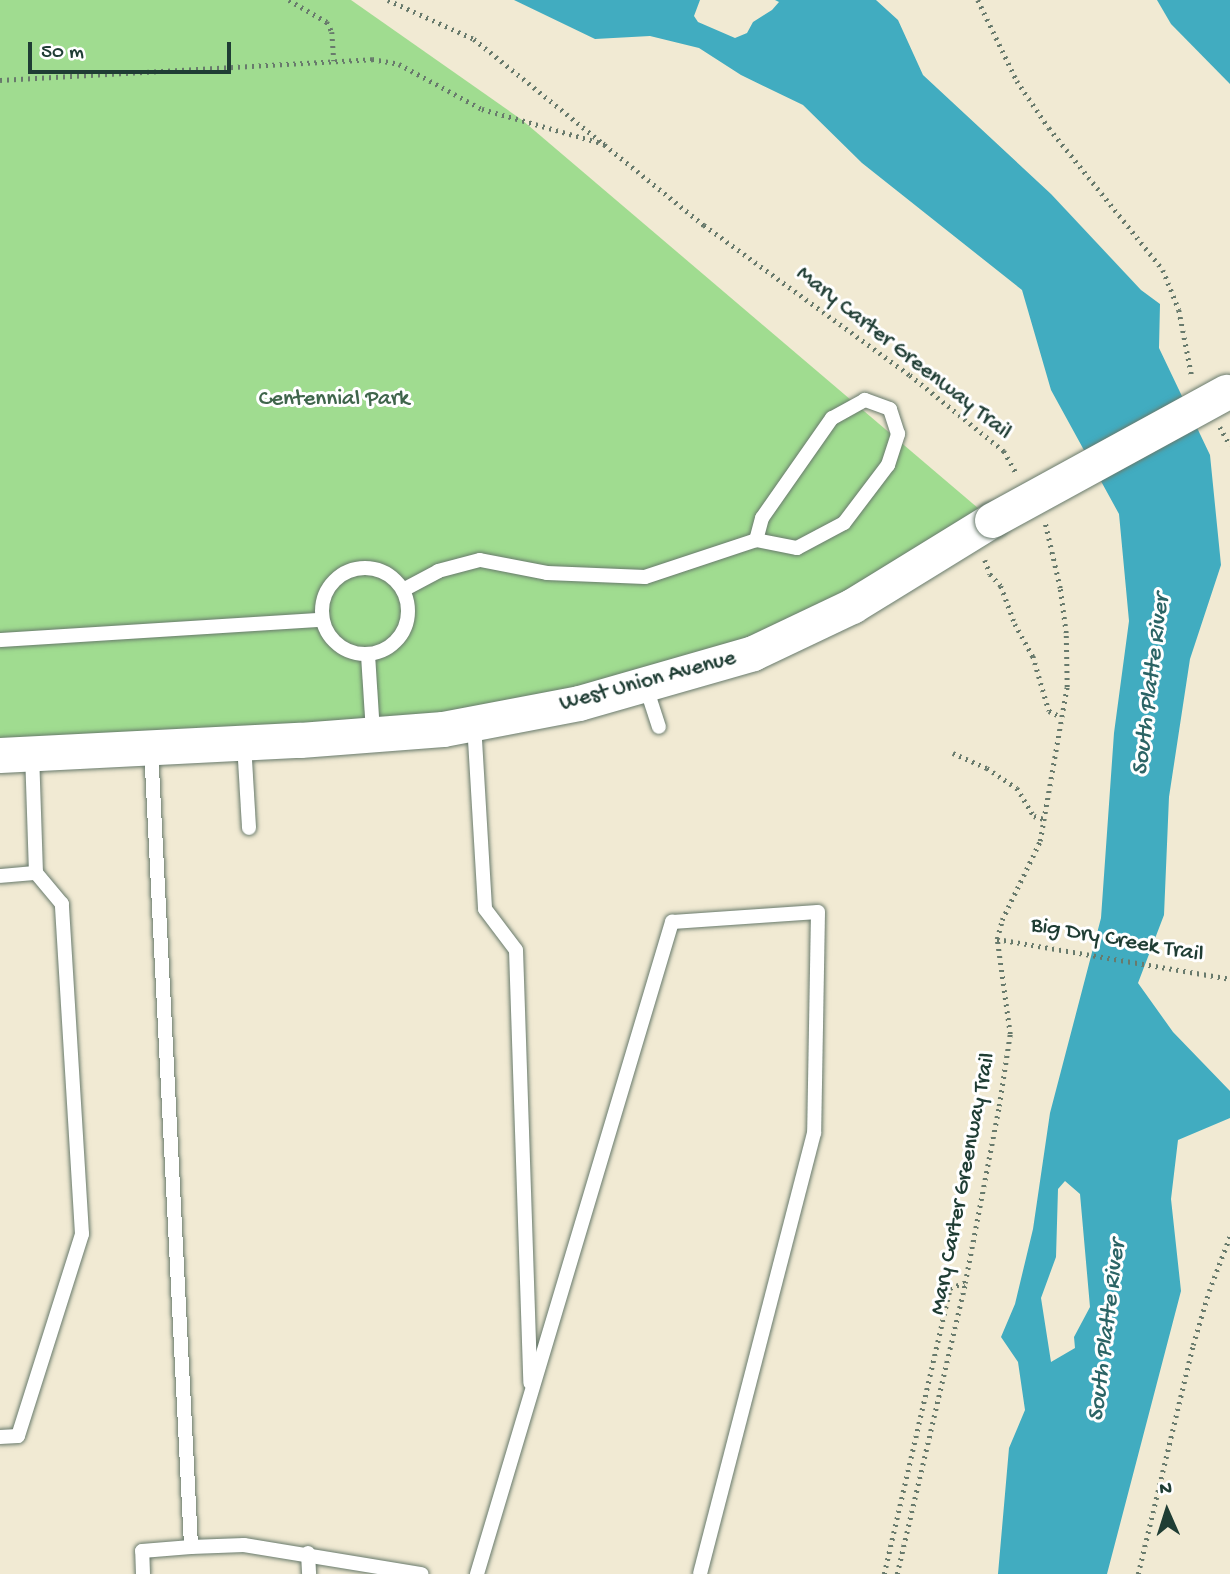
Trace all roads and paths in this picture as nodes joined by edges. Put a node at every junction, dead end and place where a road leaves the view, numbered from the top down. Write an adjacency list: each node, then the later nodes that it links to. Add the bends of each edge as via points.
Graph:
1 (289, 0): 4 (path, via 327,22)
2 (388, 0): 6 (path, Mary Carter Greenway Trail, via 474,39)
3 (978, 0): 7 (path, via 1017,81 1049,128 1163,270 1179,310 1191,373)
4 (334, 61): 5 (path); 6 (path, via 372,59 399,64 482,109)
5 (0, 80)
6 (609, 145): 9 (path, Mary Carter Greenway Trail, via 704,225 910,375 1004,451)
7 (1217, 397): 8 (path); 11 (street, West Union Avenue, bridge)
8 (1230, 445)
9 (1022, 484)
10 (1041, 516): 18 (path, Mary Carter Greenway Trail, via 1047,527 1066,633)
11 (987, 536): 17 (street, West Union Avenue, via 753,653); 18 (path, via 990,574 1001,586 1033,656 1049,711)
12 (756, 540): 12 (lane, via 797,548 844,523 888,465 898,434 890,409 865,400 832,418 762,518); 13 (lane, via 645,577 547,573 480,560 438,571)
13 (403, 590): 14 (lane, via 392,577 376,569 358,568 329,586 322,602); 16 (lane, via 408,615 399,640)
14 (322, 620): 15 (lane); 16 (lane, via 338,646)
15 (0, 640)
16 (368, 655): 21 (lane)
17 (645, 684): 19 (street, West Union Avenue, via 579,703); 20 (lane)
18 (1062, 717): 26 (path, Mary Carter Greenway Trail)
19 (474, 723): 21 (street, West Union Avenue); 34 (lane, via 485,909 516,950)
20 (659, 727)
21 (373, 734): 22 (street, West Union Avenue)
22 (244, 743): 23 (street, West Union Avenue); 27 (lane)
23 (151, 748): 25 (street, West Union Avenue); 36 (lane)
24 (953, 753): 26 (path, via 1017,788 1034,816)
25 (16, 755): 28 (lane)
26 (1044, 819): 30 (path, Mary Carter Greenway Trail, via 1040,841)
27 (249, 828)
28 (36, 873): 29 (lane); 35 (lane, via 62,904 82,1234 18,1436)
29 (0, 876)
30 (997, 939): 31 (path, Big Dry Creek Trail); 33 (path, Mary Carter Greenway Trail, via 1010,1034)
31 (1230, 979)
32 (1230, 1236): 45 (path, via 1193,1345)
33 (965, 1283): 43 (path, via 950,1288); 44 (path, Mary Carter Greenway Trail)
34 (530, 1397): 41 (lane); 42 (lane, via 672,922 818,912 814,1133)
35 (0, 1437)
36 (191, 1547): 37 (lane, via 244,1545); 38 (lane, via 142,1551)
37 (308, 1553): 39 (lane); 40 (lane)
38 (143, 1574)
39 (309, 1574)
40 (422, 1574)
41 (477, 1574)
42 (700, 1574)
43 (884, 1574)
44 (897, 1574)
45 (1138, 1574)

